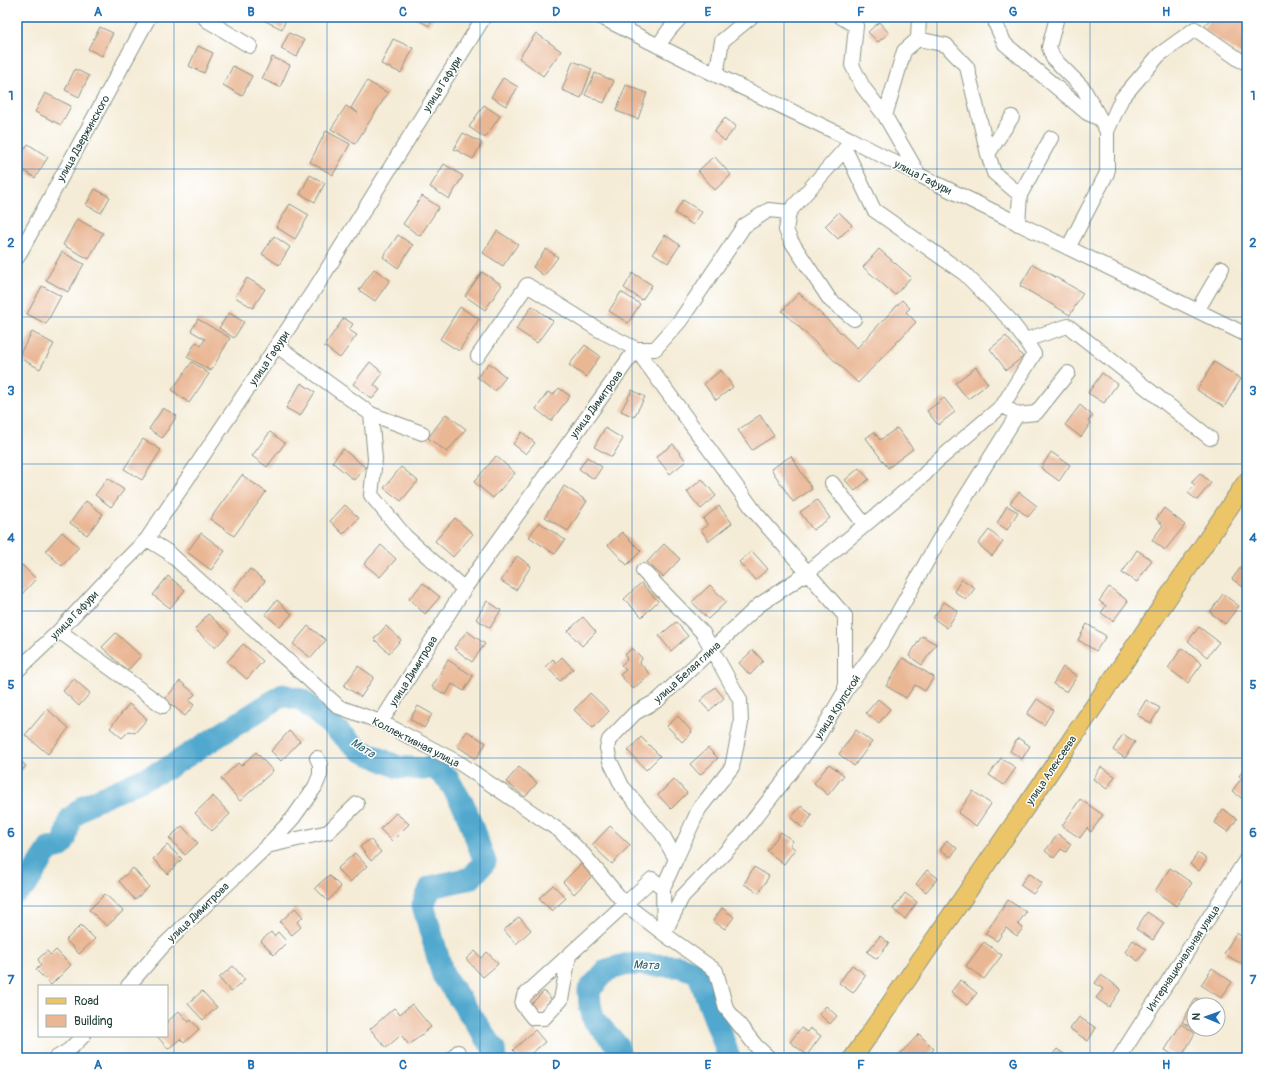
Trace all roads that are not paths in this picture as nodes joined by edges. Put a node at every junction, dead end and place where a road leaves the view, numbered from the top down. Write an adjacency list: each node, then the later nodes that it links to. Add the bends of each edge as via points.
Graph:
1 (149, 17): 27 (street, улица Дзержинского)
2 (204, 17): 12 (street)
3 (484, 17): 33 (street, улица Гафури, via 322,278)
4 (601, 17): 13 (street, улица Гафури)
5 (681, 17): 13 (street)
6 (751, 17): 15 (street, via 722,41)
7 (841, 17): 16 (street, via 856,26 852,65 863,87)
8 (919, 17): 11 (street)
9 (1057, 17): 18 (street, via 1050,47 1053,58 1083,88)
10 (994, 20): 18 (street, via 1005,44)
11 (918, 39): 16 (street, via 904,51); 21 (street, via 946,45 967,67)
12 (250, 46)
13 (658, 46): 15 (street, улица Гафури)
14 (1247, 63): 18 (street, via 1195,29 1159,55 1122,98)
15 (716, 75): 20 (street, улица Гафури)
16 (885, 116): 22 (street)
17 (1012, 117): 21 (street)
18 (1103, 125): 26 (street, via 1107,173)
19 (1051, 138): 23 (street)
20 (847, 144): 22 (street, улица Гафури); 24 (street); 32 (street, via 874,210 965,274 1009,319)
21 (988, 154): 23 (street, via 994,173)
22 (919, 175): 25 (street, улица Гафури)
23 (1020, 195): 25 (street)
24 (789, 212): 30 (street, via 786,230 791,242 830,300); 34 (street, via 769,210 744,226 680,321 655,349)
25 (1018, 224): 26 (street, улица Гафури)
26 (1068, 248): 29 (street, улица Гафури)
27 (17, 258)
28 (1222, 268): 29 (street)
29 (1197, 311): 31 (street, улица Гафури)
30 (854, 319)
31 (1247, 335)
32 (1025, 340): 37 (street, улица Белая глина, via 1034,354); 41 (street, via 1068,326)
33 (276, 346): 38 (street); 45 (street, улица Гафури)
34 (636, 349): 35 (street, via 599,330 527,285); 47 (street, via 755,512); 48 (street, улица Димитрова)
35 (478, 356)
36 (1068, 373): 39 (street, via 1036,413)
37 (1003, 405): 39 (street); 44 (street, улица Белая глина)
38 (371, 414): 40 (street); 48 (street, via 375,459 371,496 406,537)
39 (1018, 415): 52 (street, улица Крупской, via 940,538 880,643)
40 (422, 433)
41 (1210, 438)
42 (832, 482): 44 (street)
43 (1244, 493): 68 (main road, улица Алексеева)
44 (866, 525): 47 (street, улица Белая глина)
45 (148, 539): 49 (street, улица Гафури); 54 (street, Коллективная улица, via 168,552 339,707)
46 (643, 571): 50 (street, via 703,633)
47 (807, 573): 50 (street, улица Белая глина, via 759,605); 52 (street, via 846,616)
48 (464, 589): 54 (street, улица Димитрова)
49 (59, 632): 51 (street, улица Гафури); 53 (street)
50 (713, 649): 59 (street, via 740,700 741,723 732,767 699,809); 59 (street, улица Белая глина, via 658,700 635,713 609,740 607,748 622,786 662,834)
51 (17, 671)
52 (846, 691): 62 (street, улица Крупской, via 816,740 740,837 682,897)
53 (163, 706)
54 (381, 722): 61 (street, Коллективная улица, via 461,764 560,831)
55 (317, 758): 57 (street, улица Димитрова, via 320,775 314,787 293,818)
56 (357, 804): 57 (street, via 328,832)
57 (267, 846): 64 (street, улица Димитрова, via 162,947)
58 (1247, 858): 69 (street, Интернациональная улица)
59 (676, 860): 60 (street)
60 (663, 888): 61 (street, via 652,879); 62 (street)
61 (625, 904): 62 (street); 63 (street)
62 (664, 934): 67 (street, via 716,971 726,1008 756,1046)
63 (569, 956)
64 (129, 985)
65 (82, 1037): 66 (street)
66 (56, 1058)
67 (769, 1058)
68 (853, 1058)
69 (1119, 1058)

